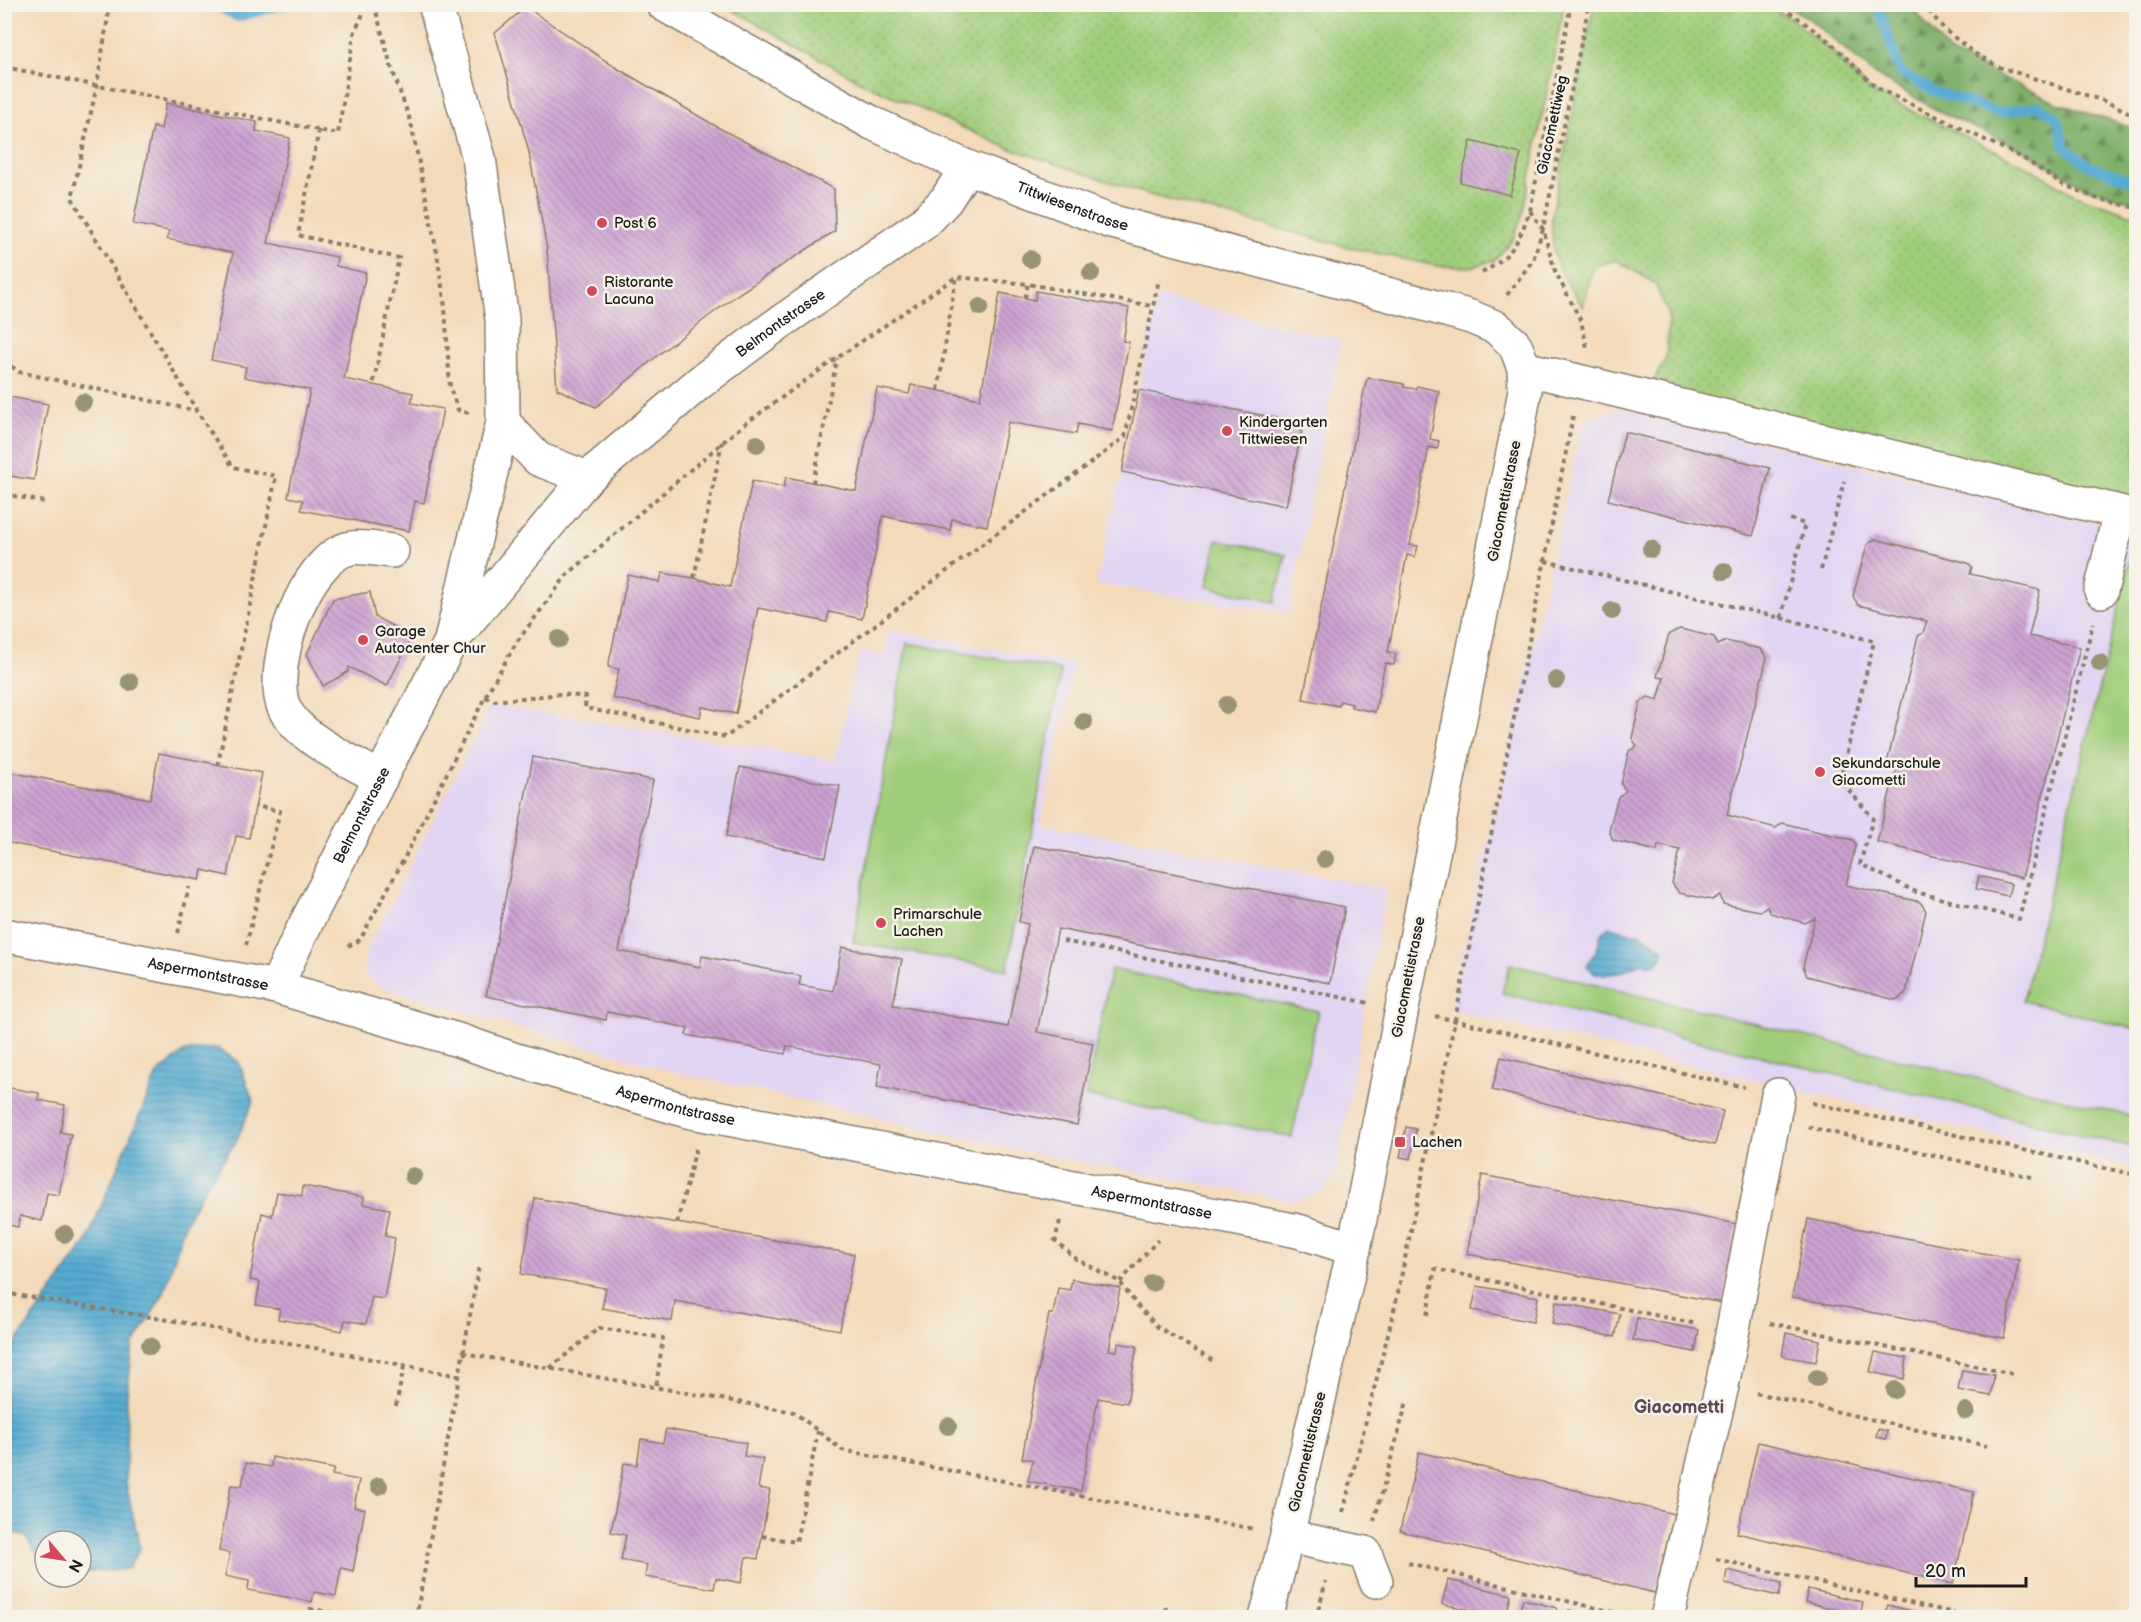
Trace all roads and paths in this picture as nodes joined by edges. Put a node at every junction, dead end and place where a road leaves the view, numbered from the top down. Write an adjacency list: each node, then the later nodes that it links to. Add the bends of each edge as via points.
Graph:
1 (110, 4): 12 (path)
2 (357, 4): 10 (path)
3 (373, 4): 10 (path); 34 (path, via 411,123 445,308 450,388 458,410)
4 (435, 4): 34 (street, Belmontstrasse, via 479,158 502,319)
5 (663, 4): 15 (street, Tittwiesenstrasse, via 872,123)
6 (1571, 4): 17 (path, Giacomettiweg)
7 (1589, 4): 18 (path, Giacomettiweg)
8 (1773, 4): 16 (path, via 1830,42 1877,87 2025,159 2064,185)
9 (1923, 4): 13 (path, via 1945,30 1999,67 2107,102)
10 (366, 7): 14 (path, via 354,34 338,135)
11 (4, 67): 12 (path)
12 (97, 85): 14 (path); 33 (path, via 72,198)
13 (2136, 116)
14 (319, 130): 31 (path, via 298,235 399,258)
15 (967, 167): 25 (street, Tittwiesenstrasse, via 1110,221); 37 (street, Belmontstrasse, via 946,200 924,223 699,383)
16 (2136, 208)
17 (1530, 211): 18 (path); 19 (path, Giacomettiweg, via 1518,243 1502,262)
18 (1543, 229): 25 (path, Giacomettiweg, via 1533,260 1509,294); 30 (path, via 1555,271 1581,321 1587,348)
19 (1482, 273)
20 (956, 277): 22 (path); 27 (path); 32 (path)
21 (1159, 279): 24 (path)
22 (1028, 284): 23 (path); 24 (path)
23 (1025, 298)
24 (1152, 306): 49 (path, via 1125,437 726,737 585,708 586,697 560,694 495,701)
25 (1475, 319): 26 (street, Tittwiesenstrasse)
26 (1509, 337): 29 (street, Giacomettistrasse)
27 (837, 358): 35 (path); 38 (path)
28 (4, 361): 33 (path, via 19,372)
29 (1524, 368): 30 (street); 60 (street, Giacomettistrasse, via 1520,418)
30 (1580, 381): 36 (street); 43 (path)
31 (373, 385)
32 (938, 390)
33 (197, 411): 50 (path, via 233,467 276,476)
34 (488, 418): 37 (street, via 538,459); 48 (street, Belmontstrasse)
35 (722, 442): 45 (path); 49 (path, via 567,574 516,643)
36 (1853, 448): 44 (path); 46 (street, via 2120,512)
37 (587, 478): 48 (street, Belmontstrasse)
38 (813, 483)
39 (4, 494): 40 (path)
40 (45, 502)
41 (1790, 519): 47 (path, via 1805,524)
42 (392, 551): 51 (street, via 351,548 327,560 303,593 285,639 279,677 283,705 293,721 315,740)
43 (1545, 561): 47 (path); 88 (path, via 1395,1306)
44 (1821, 570)
45 (694, 578)
46 (2101, 591): 47 (path, via 2019,919 1916,892 1860,864 1873,818 1840,780 1874,641)
47 (1781, 618)
48 (450, 643): 51 (street, Belmontstrasse)
49 (485, 697): 57 (path, via 360,940)
50 (218, 764)
51 (381, 778): 59 (street, Belmontstrasse)
52 (255, 806): 58 (path, via 280,811)
53 (189, 887): 54 (path)
54 (181, 921)
55 (4, 935): 58 (street, Aspermontstrasse)
56 (1063, 941): 60 (path)
57 (348, 946)
58 (238, 980): 59 (street, Aspermontstrasse)
59 (276, 987): 62 (street, Aspermontstrasse)
60 (1401, 1009): 67 (street, Giacomettistrasse)
61 (1776, 1107): 63 (path); 72 (street)
62 (704, 1114): 64 (street, Aspermontstrasse); 66 (path)
63 (2036, 1178)
64 (1067, 1186): 65 (street, Aspermontstrasse); 69 (path, via 1055,1240 1076,1259)
65 (1168, 1206): 67 (street, Aspermontstrasse, via 1298,1231); 69 (path, via 1160,1237)
66 (677, 1223)
67 (1354, 1248): 85 (street, Giacomettistrasse)
68 (479, 1265): 73 (path)
69 (1120, 1282): 74 (path, via 1158,1327)
70 (4, 1293): 75 (path)
71 (1427, 1315): 72 (path, via 1435,1269)
72 (1735, 1324): 77 (path); 79 (street)
73 (464, 1353): 76 (path); 78 (path)
74 (1213, 1361)
75 (404, 1365): 78 (path); 82 (path)
76 (550, 1368): 80 (path); 80 (path, via 599,1328 663,1338)
77 (2013, 1374)
78 (459, 1376): 95 (path)
79 (1722, 1386): 84 (path); 87 (street)
80 (656, 1387): 83 (path, via 794,1412)
81 (1407, 1401): 88 (path)
82 (396, 1406)
83 (818, 1431): 85 (path, via 842,1450); 86 (path, via 796,1542)
84 (1987, 1446)
85 (1274, 1533): 88 (street); 97 (street, Giacomettistrasse)
86 (762, 1536)
87 (1683, 1552): 91 (path); 100 (street)
88 (1359, 1561): 98 (path); 99 (path)
89 (1166, 1607): 96 (path)
90 (4, 1613): 92 (path)
91 (1954, 1613)
92 (16, 1617)
93 (308, 1617): 94 (path, via 310,1609)
94 (370, 1617)
95 (416, 1617)
96 (1164, 1617)
97 (1266, 1617)
98 (1316, 1617)
99 (1635, 1617)
100 (1667, 1617)

